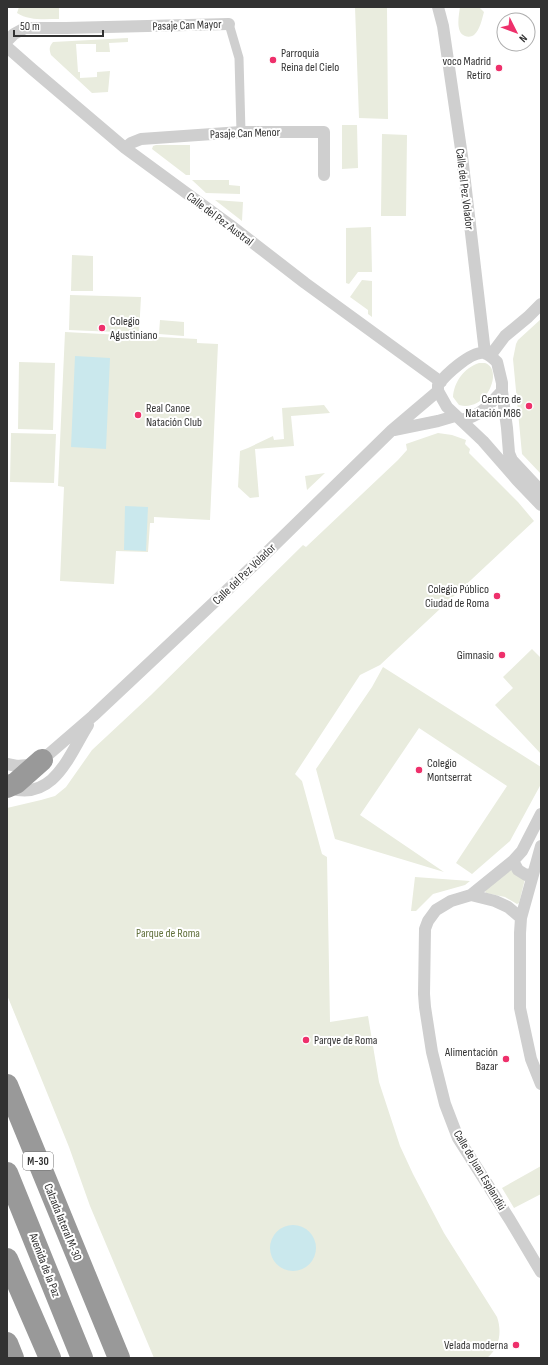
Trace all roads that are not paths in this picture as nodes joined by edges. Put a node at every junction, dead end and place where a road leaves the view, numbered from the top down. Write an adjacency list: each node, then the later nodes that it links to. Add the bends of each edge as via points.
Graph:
1 (438, 7): 4 (street, Calle del Pez Volador)
2 (447, 7): 4 (street, Calle del Pez Volador)
3 (229, 24): 5 (street, Pasaje Can Mayor, via 25,28 14,34); 7 (street, via 239,58)
4 (443, 26): 11 (street, Calle del Pez Volador)
5 (7, 42)
6 (7, 47): 8 (street, Calle del Pez Austral)
7 (241, 132): 8 (street, Pasaje Can Menor, via 141,139 131,142); 9 (street, Pasaje Can Menor, via 324,132)
8 (125, 148): 12 (street, Calle del Pez Austral)
9 (324, 175)
10 (541, 304): 11 (street)
11 (487, 354): 12 (street, via 476,353 453,369); 13 (street, via 497,362)
12 (439, 386): 14 (street, via 447,407); 15 (street, Calle del Pez Volador)
13 (502, 391): 14 (street, via 476,416); 16 (street, via 509,453 512,460)
14 (458, 418): 15 (street); 17 (street)
15 (392, 430): 18 (street, Calle del Pez Volador)
16 (541, 491)
17 (541, 505)
18 (94, 716): 19 (street, Calle del Pez Volador); 21 (street, Calle del Pez Volador, via 55,778 42,787 29,790)
19 (42, 760): 20 (street, via 28,765); 21 (highway, via 16,783)
20 (7, 764)
21 (7, 787)
22 (541, 814): 24 (street, Calle de Juan Esplandiú, via 522,851)
23 (541, 846): 25 (street)
24 (513, 861): 25 (street, via 518,870 526,875); 26 (street, Calle de Juan Esplandiú)
25 (532, 874): 27 (street)
26 (470, 895): 27 (street, via 508,907); 32 (street, Calle de Juan Esplandiú, via 451,901 436,910 425,929 424,994 432,1052 445,1104 458,1138)
27 (521, 918): 28 (street, via 520,1008 531,1059)
28 (541, 1084)
29 (7, 1085): 34 (highway, Calzada lateral M-30 / M-30)
30 (7, 1173): 37 (highway, Avenida de la Paz / M-30)
31 (7, 1259): 36 (highway)
32 (541, 1272)
33 (7, 1343): 35 (highway)
34 (120, 1356)
35 (13, 1358)
36 (50, 1358)
37 (82, 1358)

